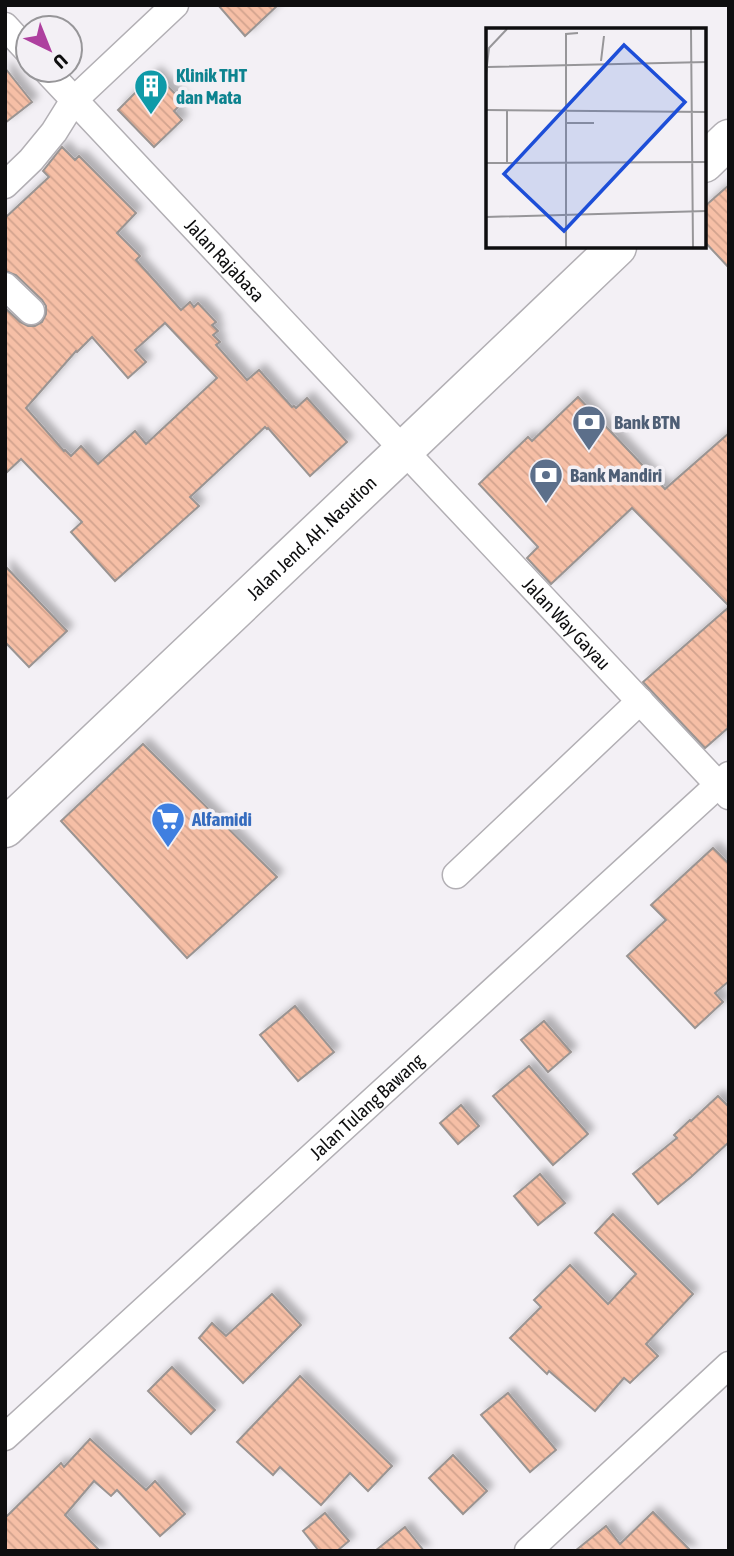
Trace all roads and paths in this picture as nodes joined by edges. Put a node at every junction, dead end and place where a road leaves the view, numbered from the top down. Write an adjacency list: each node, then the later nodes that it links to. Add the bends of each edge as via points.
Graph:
1 (175, 5): 3 (street)
2 (59, 84): 3 (street, Jalan Rajabasa)
3 (74, 100): 6 (street, via 54,132); 10 (street, Jalan Rajabasa)
4 (729, 139): 5 (highway)
5 (706, 161)
6 (5, 185)
7 (616, 248): 10 (highway, Jalan Jend. AH. Nasution)
8 (5, 286): 9 (street)
9 (31, 311)
10 (404, 450): 11 (street, Jalan Way Gayau); 13 (highway, Jalan Jend. AH. Nasution)
11 (640, 701): 12 (street, Jalan Way Gayau); 14 (street)
12 (725, 786): 16 (street, Jalan Tulang Bawang)
13 (5, 828)
14 (456, 875)
15 (729, 1365): 17 (street)
16 (5, 1437)
17 (528, 1551)

